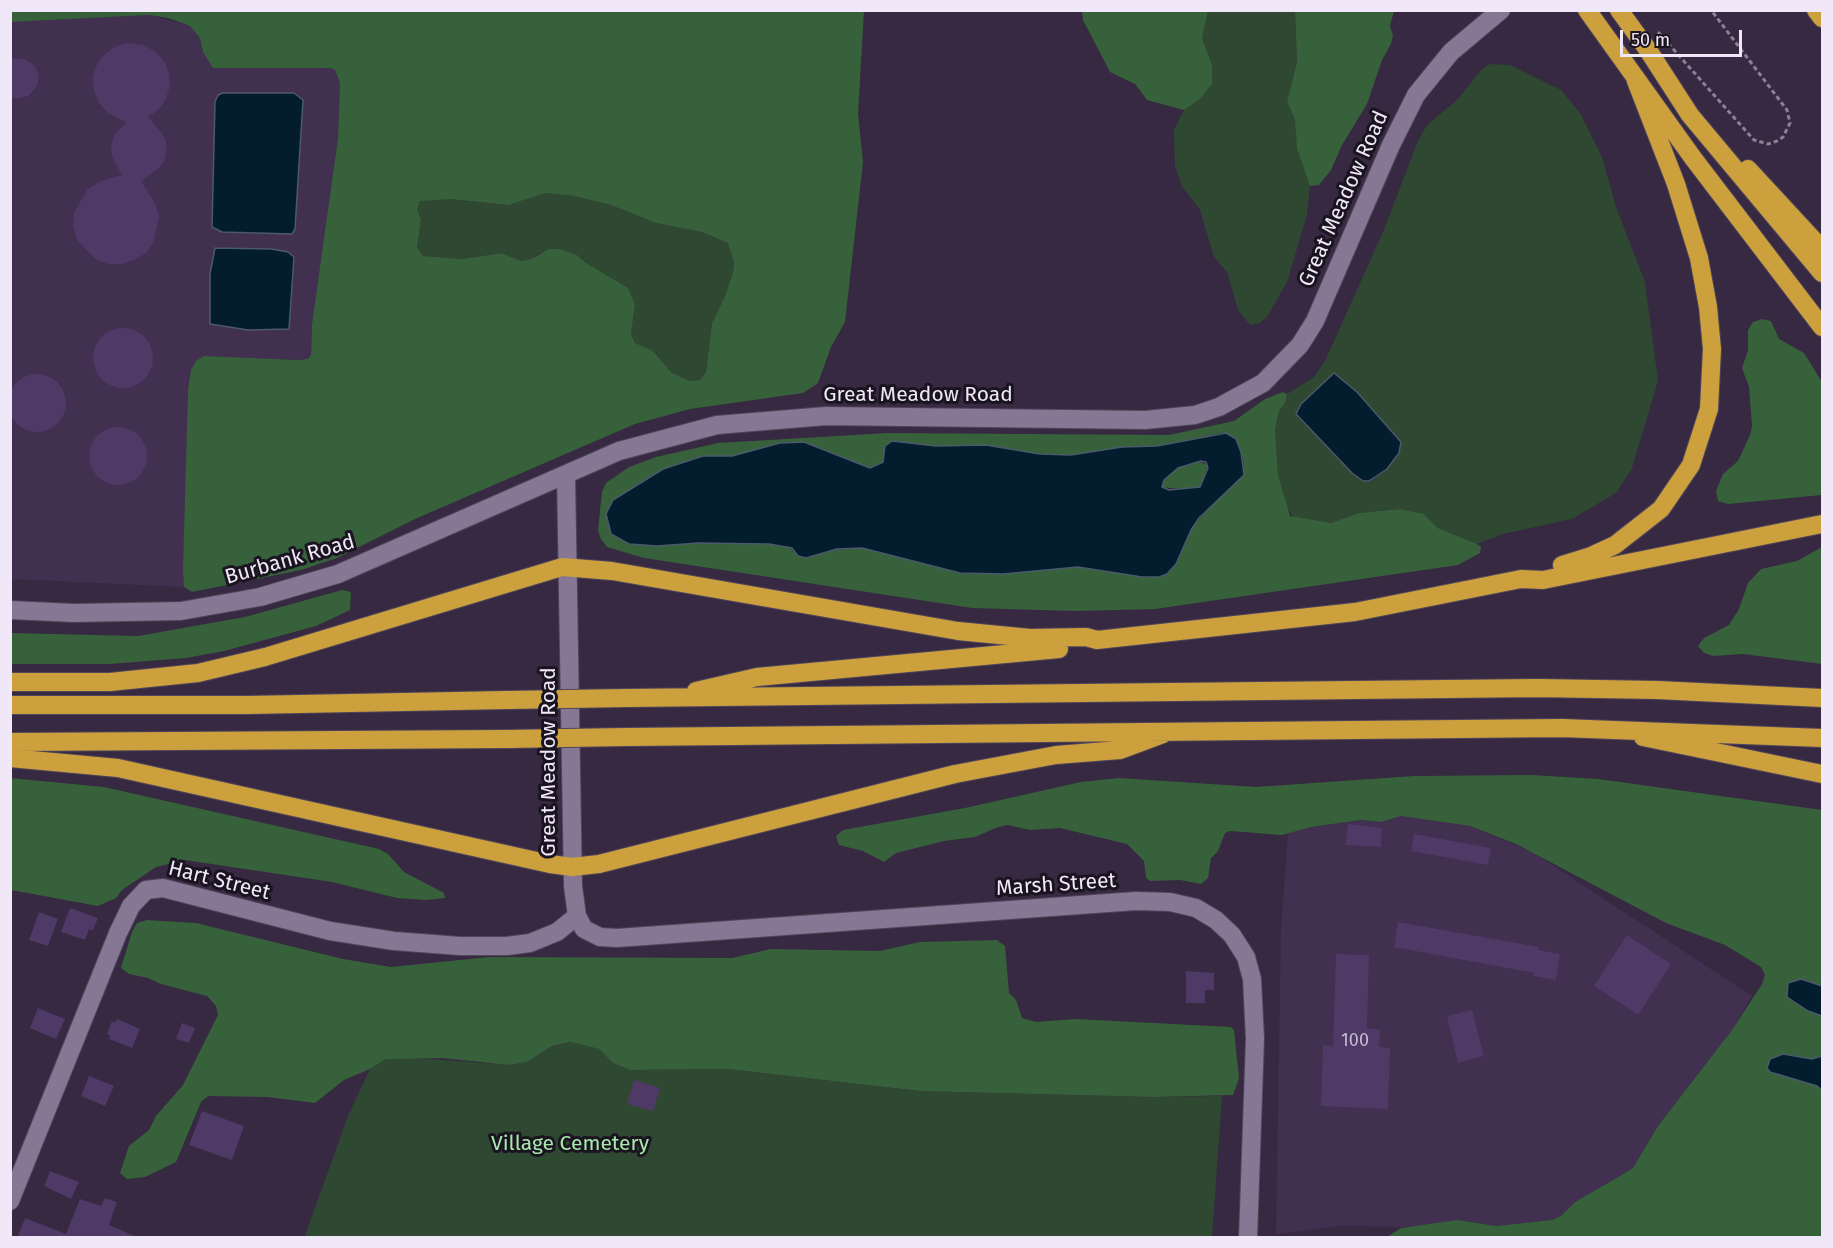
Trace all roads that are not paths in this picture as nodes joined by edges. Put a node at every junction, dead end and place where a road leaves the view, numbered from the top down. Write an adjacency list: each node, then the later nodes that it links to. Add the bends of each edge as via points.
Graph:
1 (1501, 10): 11 (street, Great Meadow Road, via 1451,52 1416,95 1315,321 1282,366 1242,397 1195,415 1154,420 826,416 751,420 650,441)
2 (1587, 10): 7 (highway)
3 (1816, 10): 5 (highway)
4 (1623, 16): 6 (highway)
5 (1822, 18)
6 (1648, 50): 8 (highway); 9 (highway, via 1690,115)
7 (1636, 81): 10 (highway); 14 (highway, via 1682,201 1704,282 1712,370 1705,428 1678,488 1645,524 1598,554)
8 (1822, 249)
9 (1822, 273)
10 (1822, 327)
11 (566, 474): 13 (street, Great Meadow Road); 15 (street, Burbank Road, via 338,574 261,597 181,611)
12 (1822, 524): 14 (highway, via 1543,580)
13 (570, 567): 16 (highway, via 958,631); 17 (highway, via 198,673 110,682); 27 (street, Great Meadow Road)
14 (1521, 579): 16 (highway, via 1331,616)
15 (10, 610)
16 (1097, 640): 18 (highway, via 1083,647 757,677)
17 (10, 682)
18 (681, 698): 19 (highway, via 1537,688 1668,690); 20 (highway, bridge)
19 (1822, 699)
20 (10, 705)
21 (1619, 730): 22 (highway); 23 (highway); 26 (highway)
22 (1170, 731): 24 (highway, bridge); 27 (highway, via 1128,748 984,768 599,864)
23 (1822, 738)
24 (10, 742)
25 (10, 758): 27 (highway, via 118,768)
26 (1822, 774)
27 (572, 867): 28 (street, Great Meadow Road)
28 (577, 916): 29 (street, Hart Street, via 557,932 530,943 460,946 339,932 164,888 146,890 130,906 118,933); 30 (street, Marsh Street, via 588,932 617,939 1136,902 1170,902 1196,908 1232,935 1246,957 1252,979 1255,1039)
29 (10, 1201)
30 (1248, 1238)

